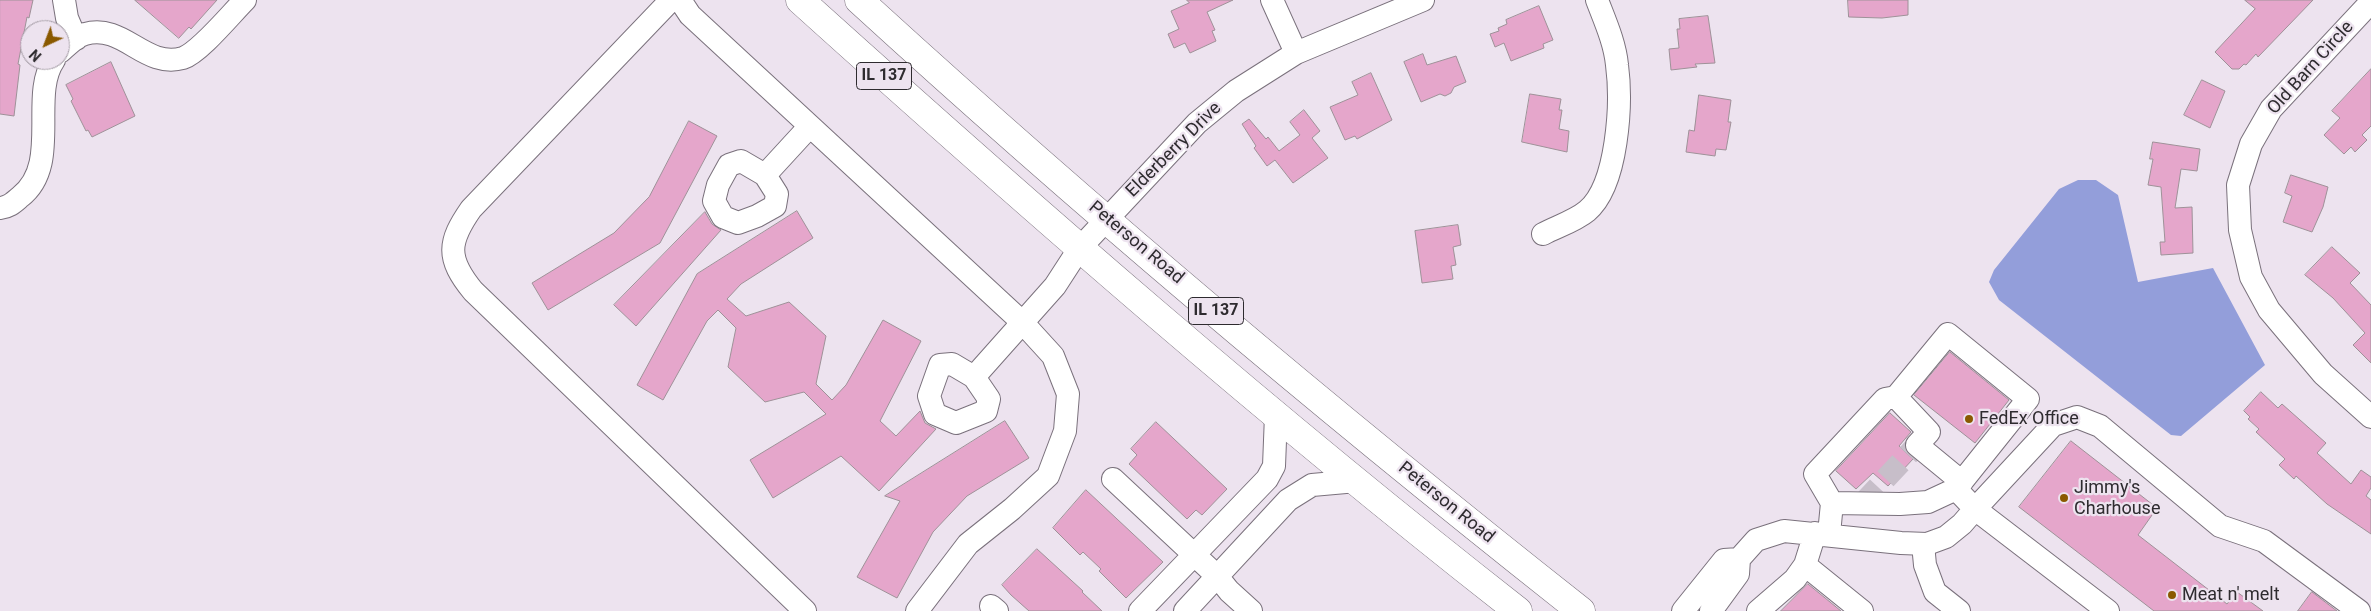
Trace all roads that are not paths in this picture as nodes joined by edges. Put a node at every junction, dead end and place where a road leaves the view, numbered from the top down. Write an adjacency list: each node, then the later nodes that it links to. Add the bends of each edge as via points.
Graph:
1 (64, 0): 11 (street)
2 (245, 0): 12 (street, via 202,44 183,58 149,56 115,34 83,34)
3 (671, 0): 37 (street, via 471,208 452,246 454,261 473,291)
4 (680, 0): 15 (street, via 690,15)
5 (800, 0): 20 (main road, IL 137)
6 (859, 0): 18 (main road, Peterson Road / IL 137)
7 (1272, 0): 13 (street)
8 (1423, 0): 13 (street, Elderberry Drive)
9 (1597, 0): 19 (street, via 1617,64 1618,123 1610,168 1596,199 1586,211)
10 (2371, 2): 25 (street, Old Barn Circle, via 2271,109 2251,144 2238,185 2240,230 2252,277 2270,310 2323,374)
11 (67, 20)
12 (70, 44)
13 (1296, 53): 18 (street, Elderberry Drive, via 1236,91 1197,122)
14 (48, 70): 17 (street, via 41,161 36,179 28,191 7,207)
15 (810, 126): 16 (street); 21 (street)
16 (765, 175)
17 (0, 208)
18 (1107, 219): 20 (street, Elderberry Drive); 43 (main road, Peterson Road / IL 137, via 1399,466)
19 (1543, 234)
20 (1079, 249): 21 (street, Elderberry Drive, via 1055,286); 24 (main road, IL 137)
21 (1022, 322): 22 (street, Elderberry Drive); 38 (street, via 1053,356 1068,394 1065,431 1048,476 968,544)
22 (974, 377)
23 (1896, 397): 28 (street, via 1929,432 1917,445); 28 (street, via 1948,334 2028,399); 29 (street, via 1885,399 1815,474)
24 (1276, 415): 27 (main road, IL 137); 33 (street, via 1274,466 1270,473)
25 (2371, 417)
26 (1113, 479): 33 (street)
27 (1357, 481): 36 (street, via 1312,485 1288,500); 42 (main road, IL 137)
28 (1959, 485): 29 (street, via 1928,502); 30 (street)
29 (1832, 503): 31 (street)
30 (1975, 509): 32 (street, via 1946,537); 49 (street); 50 (street, via 2053,425 2077,417 2100,426 2220,526 2264,541)
31 (1822, 534): 32 (street); 34 (street, via 1784,531 1756,540); 35 (street)
32 (1923, 544): 48 (street, via 1925,565 1935,592)
33 (1193, 555): 36 (street); 39 (street)
34 (1739, 559): 44 (street, via 1724,560); 45 (street, via 1738,574)
35 (1805, 566): 46 (street); 47 (street)
36 (1217, 576): 40 (street); 41 (street)
37 (805, 611)
38 (917, 611)
39 (1140, 611)
40 (1185, 611)
41 (1250, 611)
42 (1518, 611)
43 (1581, 611)
44 (1683, 611)
45 (1711, 611)
46 (1758, 611)
47 (1862, 611)
48 (1959, 611)
49 (2108, 611)
50 (2359, 611)

